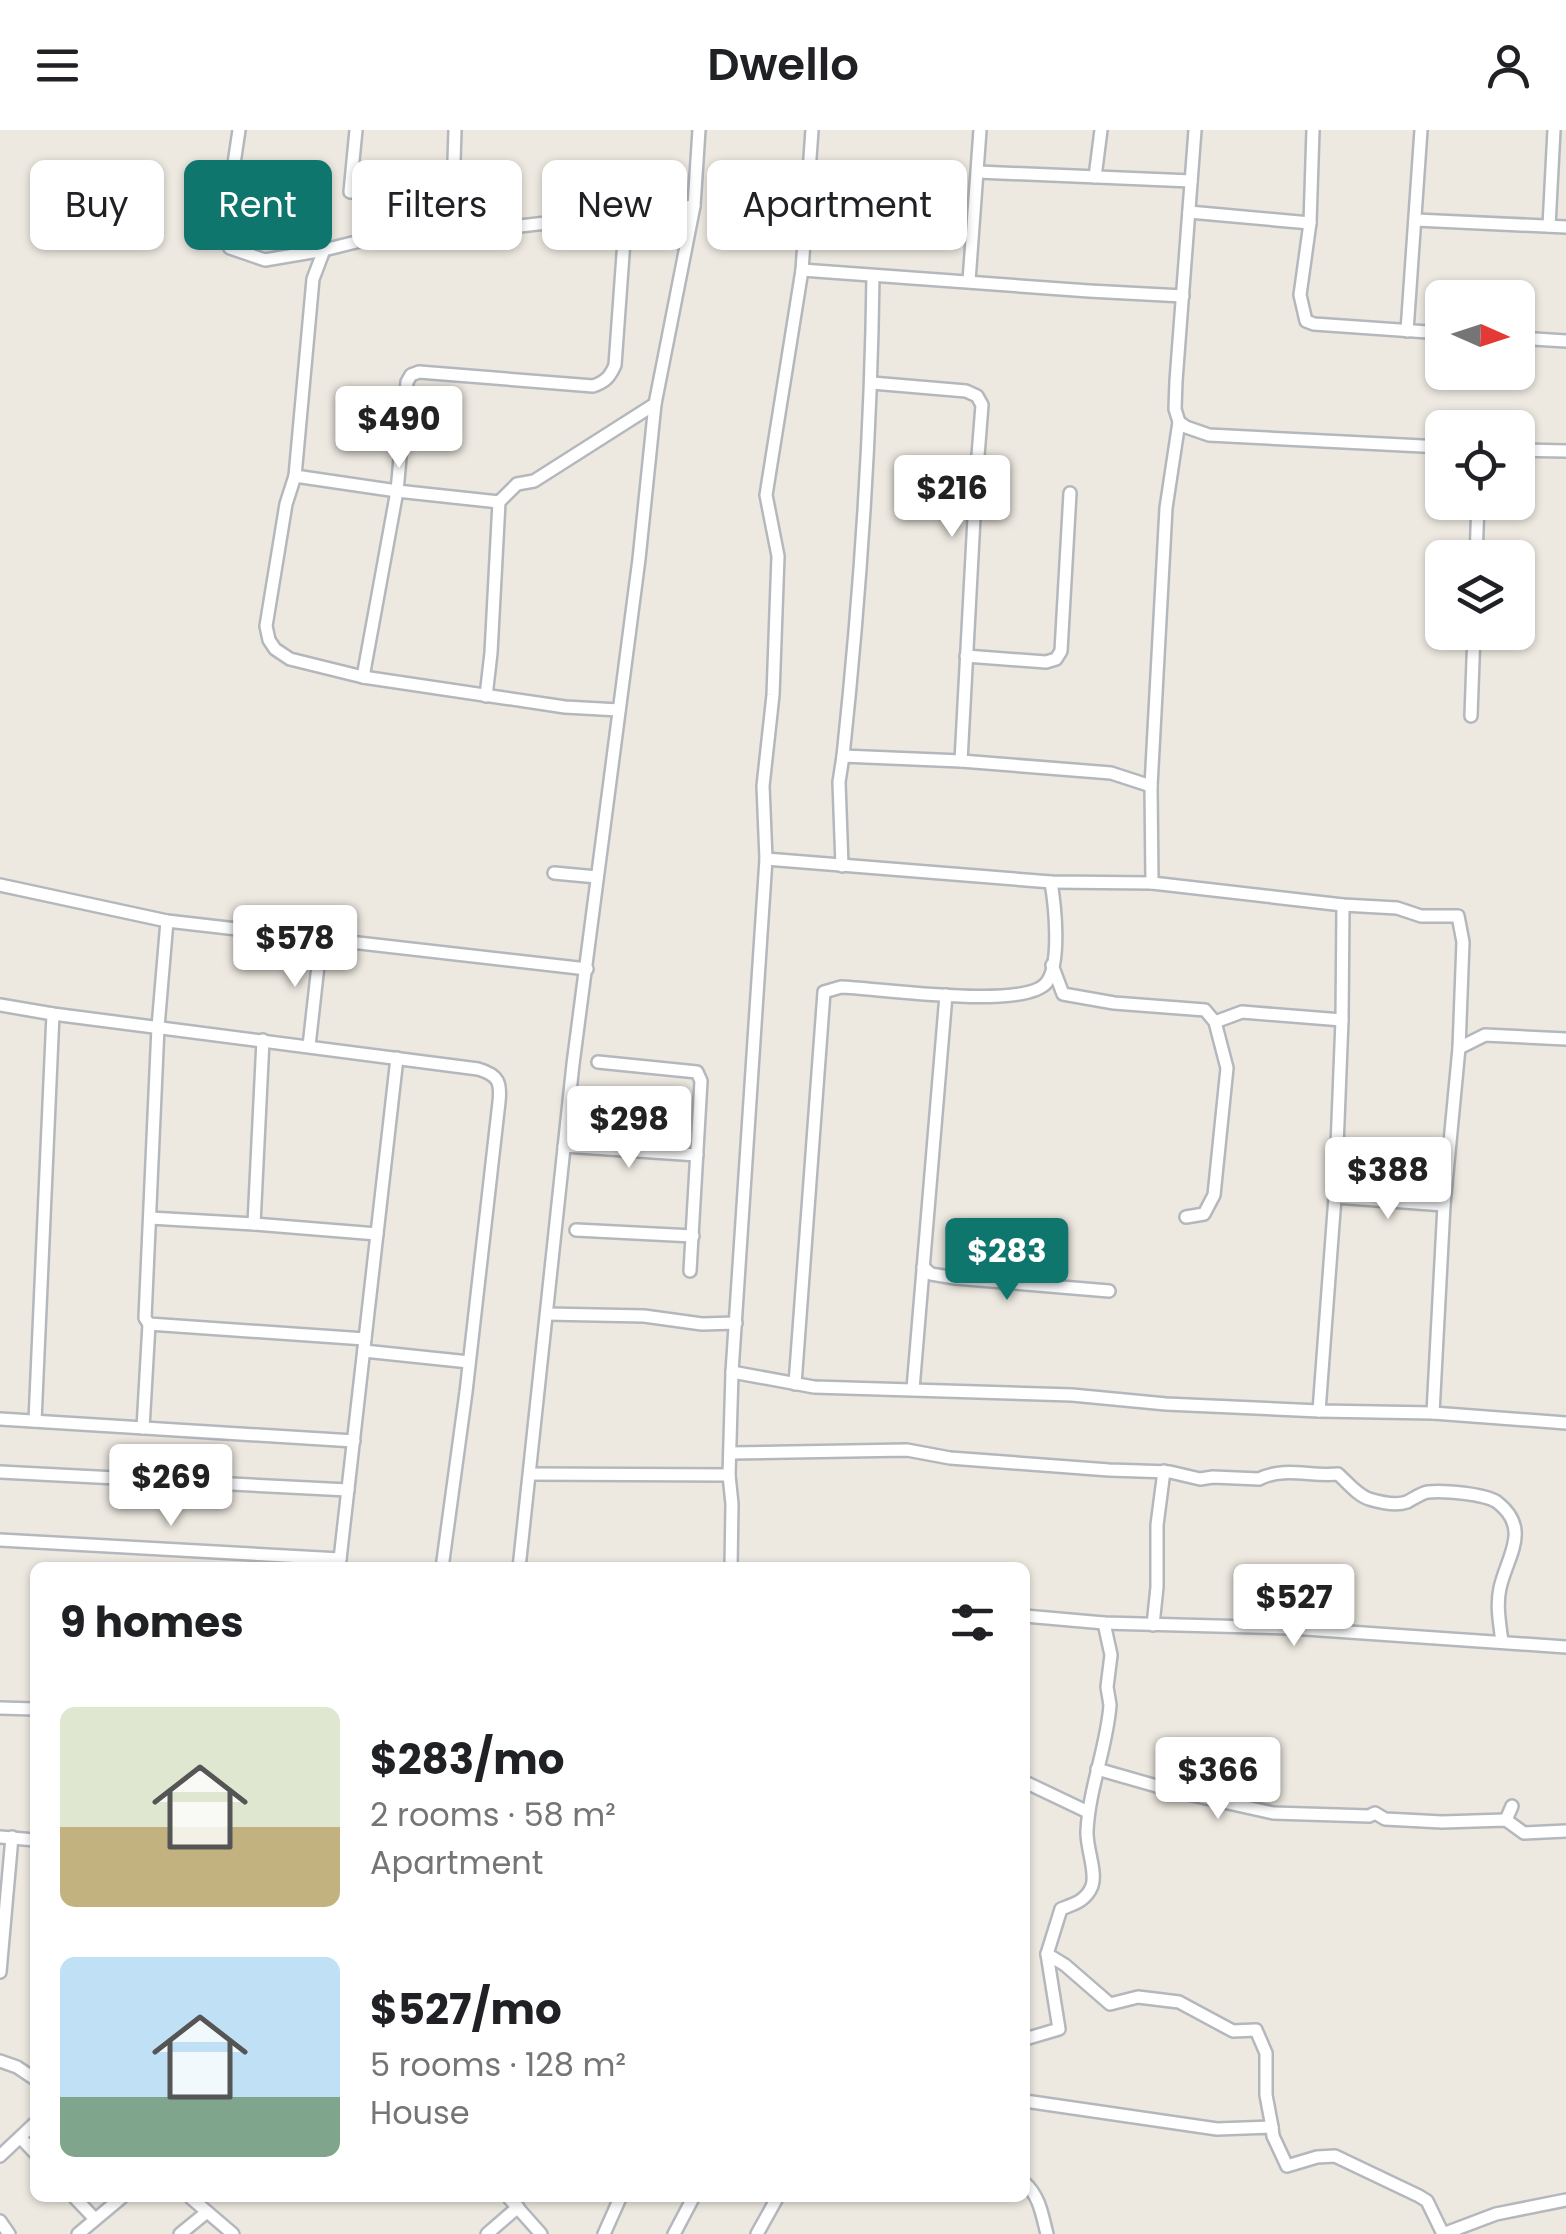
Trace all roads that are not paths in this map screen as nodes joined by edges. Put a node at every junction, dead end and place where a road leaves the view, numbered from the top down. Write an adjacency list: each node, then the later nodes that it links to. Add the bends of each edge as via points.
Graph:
1 (239, 130): 12 (street)
2 (356, 130): 3 (street, via 350,192 449,184)
3 (455, 130)
4 (699, 130): 16 (street)
5 (812, 130): 28 (street)
6 (980, 130): 13 (street)
7 (1101, 130): 14 (street)
8 (1195, 130): 15 (street)
9 (1313, 130): 21 (street)
10 (1421, 130): 19 (street)
11 (1554, 130): 22 (street)
12 (235, 160)
13 (978, 172): 14 (street); 30 (street)
14 (1095, 177): 15 (street)
15 (1191, 181): 18 (street)
16 (694, 206): 17 (street); 37 (street)
17 (687, 207)
18 (1189, 212): 21 (street); 31 (street)
19 (1416, 220): 22 (street); 32 (street)
20 (542, 223): 24 (street, via 376,237)
21 (1310, 224): 32 (street, via 1300,295 1306,320)
22 (1549, 226): 23 (street)
23 (1566, 227)
24 (332, 248)
25 (236, 250): 26 (street, via 266,260)
26 (324, 250): 42 (street, via 313,279)
27 (624, 250): 43 (street, via 610,376 592,386 411,374)
28 (802, 270): 29 (street); 55 (street, via 766,495 778,556 763,786)
29 (873, 276): 30 (street); 36 (street)
30 (969, 280): 31 (street)
31 (1184, 296): 38 (street)
32 (1407, 332): 33 (street)
33 (1425, 333)
34 (1535, 339): 35 (street)
35 (1566, 340)
36 (872, 384): 47 (street, via 966,391 982,405); 52 (street)
37 (656, 404): 45 (street, via 534,480 517,484); 50 (street)
38 (1179, 422): 39 (street, via 1209,435); 54 (street, via 1166,508)
39 (1425, 447)
40 (1535, 450): 41 (street)
41 (1566, 451)
42 (295, 476): 43 (street); 48 (street, via 266,626 269,640 290,658)
43 (396, 491): 45 (street); 48 (street)
44 (1070, 493): 47 (street, via 1056,659)
45 (499, 502): 49 (street)
46 (1473, 650): 51 (street)
47 (966, 656): 53 (street)
48 (363, 677): 49 (street)
49 (486, 696): 50 (street)
50 (619, 710): 58 (street)
51 (1471, 716)
52 (842, 756): 53 (street); 56 (street)
53 (961, 761): 54 (street, via 1111,773)
54 (1151, 786): 60 (street)
55 (766, 859): 56 (street); 93 (street)
56 (842, 866): 59 (street)
57 (554, 873): 58 (street)
58 (596, 877): 66 (street)
59 (1051, 882): 60 (street); 65 (street)
60 (1152, 883): 62 (street)
61 (0, 886): 63 (street)
62 (1343, 905): 70 (street); 76 (street, via 1458,916)
63 (168, 920): 64 (street); 72 (street)
64 (321, 940): 66 (street); 75 (street)
65 (1052, 965): 67 (street, via 1046,983 1035,990); 71 (street, via 1063,994 1205,1010)
66 (587, 969): 79 (street)
67 (946, 996): 89 (street); 98 (street, via 840,987 824,992)
68 (0, 1005): 69 (street)
69 (54, 1014): 72 (street); 103 (street)
70 (1342, 1020): 71 (street, via 1242,1012); 81 (street)
71 (1215, 1022): 83 (street, via 1227,1068 1214,1194 1204,1214)
72 (158, 1027): 74 (street); 84 (street)
73 (1566, 1039): 76 (street, via 1485,1034)
74 (263, 1040): 75 (street); 85 (street)
75 (309, 1046): 77 (street)
76 (1460, 1048): 82 (street)
77 (398, 1058): 87 (street); 96 (street, via 488,1072 500,1086)
78 (598, 1062): 80 (street, via 697,1072)
79 (564, 1146): 80 (street); 92 (street)
80 (697, 1154): 88 (street)
81 (1336, 1197): 82 (street); 100 (street)
82 (1444, 1206): 101 (street)
83 (1186, 1217)
84 (150, 1218): 85 (street); 94 (street)
85 (254, 1224): 87 (street)
86 (576, 1230): 88 (street)
87 (377, 1234): 95 (street)
88 (693, 1236): 90 (street)
89 (924, 1268): 91 (street, via 955,1278); 99 (street)
90 (690, 1271)
91 (1109, 1292)
92 (547, 1314): 93 (street); 110 (street)
93 (736, 1323): 97 (street)
94 (149, 1324): 95 (street); 105 (street)
95 (364, 1345): 96 (street); 106 (street)
96 (469, 1362): 116 (street)
97 (732, 1372): 98 (street); 107 (street)
98 (795, 1384): 99 (street)
99 (913, 1388): 100 (street)
100 (1319, 1411): 101 (street)
101 (1433, 1413): 104 (street)
102 (0, 1419): 103 (street)
103 (35, 1421): 105 (street)
104 (1566, 1422)
105 (144, 1428): 106 (street)
106 (354, 1441): 112 (street)
107 (730, 1452): 109 (street, via 907,1450); 111 (street)
108 (0, 1472): 112 (street)
109 (1164, 1472): 121 (street); 122 (street, via 1259,1479 1292,1470 1338,1474 1371,1500 1393,1504 1426,1492 1494,1500 1508,1514 1515,1539 1500,1587)
110 (530, 1474): 111 (street); 117 (street)
111 (729, 1475): 118 (street)
112 (348, 1490): 115 (street)
113 (0, 1540): 114 (street)
114 (325, 1562)
115 (340, 1562)
116 (443, 1562)
117 (519, 1562)
118 (731, 1562)
119 (1030, 1616): 120 (street)
120 (1104, 1623): 121 (street); 126 (street, via 1110,1712)
121 (1153, 1624): 122 (street)
122 (1502, 1642): 123 (street)
123 (1566, 1648)
124 (0, 1708): 125 (street)
125 (30, 1709)
126 (1097, 1769): 129 (street); 130 (street, via 1274,1813)
127 (1030, 1784): 129 (street)
128 (1512, 1806): 130 (street)
129 (1088, 1812): 133 (street, via 1092,1885 1083,1900 1061,1909)
130 (1506, 1820): 131 (street, via 1524,1833)
131 (1566, 1832)
132 (6, 1837): 134 (street)
133 (1047, 1954): 135 (street, via 1059,2029); 139 (street, via 1110,2004 1138,1997 1179,2002 1233,2031 1256,2030 1266,2054)
134 (0, 1972)
135 (1030, 2038)
136 (0, 2061): 137 (street)
137 (30, 2075)
138 (1030, 2102): 139 (street, via 1217,2129)
139 (1272, 2127): 166 (street, via 1286,2166 1335,2156 1426,2201)
140 (30, 2128): 141 (street)
141 (21, 2138): 142 (street); 143 (street)
142 (30, 2148)
143 (0, 2156)
144 (1030, 2187): 165 (street)
145 (1566, 2200): 166 (street, via 1496,2214)
146 (79, 2202): 154 (street)
147 (116, 2202): 154 (street)
148 (196, 2202): 153 (street)
149 (514, 2202): 160 (street); 161 (street)
150 (618, 2202): 162 (street)
151 (691, 2202): 163 (street)
152 (774, 2202): 164 (street)
153 (207, 2212): 158 (street); 159 (street)
154 (95, 2220): 157 (street)
155 (0, 2221): 156 (street)
156 (9, 2234)
157 (78, 2234)
158 (180, 2234)
159 (233, 2234)
160 (488, 2234)
161 (541, 2234)
162 (604, 2234)
163 (674, 2234)
164 (757, 2234)
165 (1046, 2234)
166 (1443, 2234)

